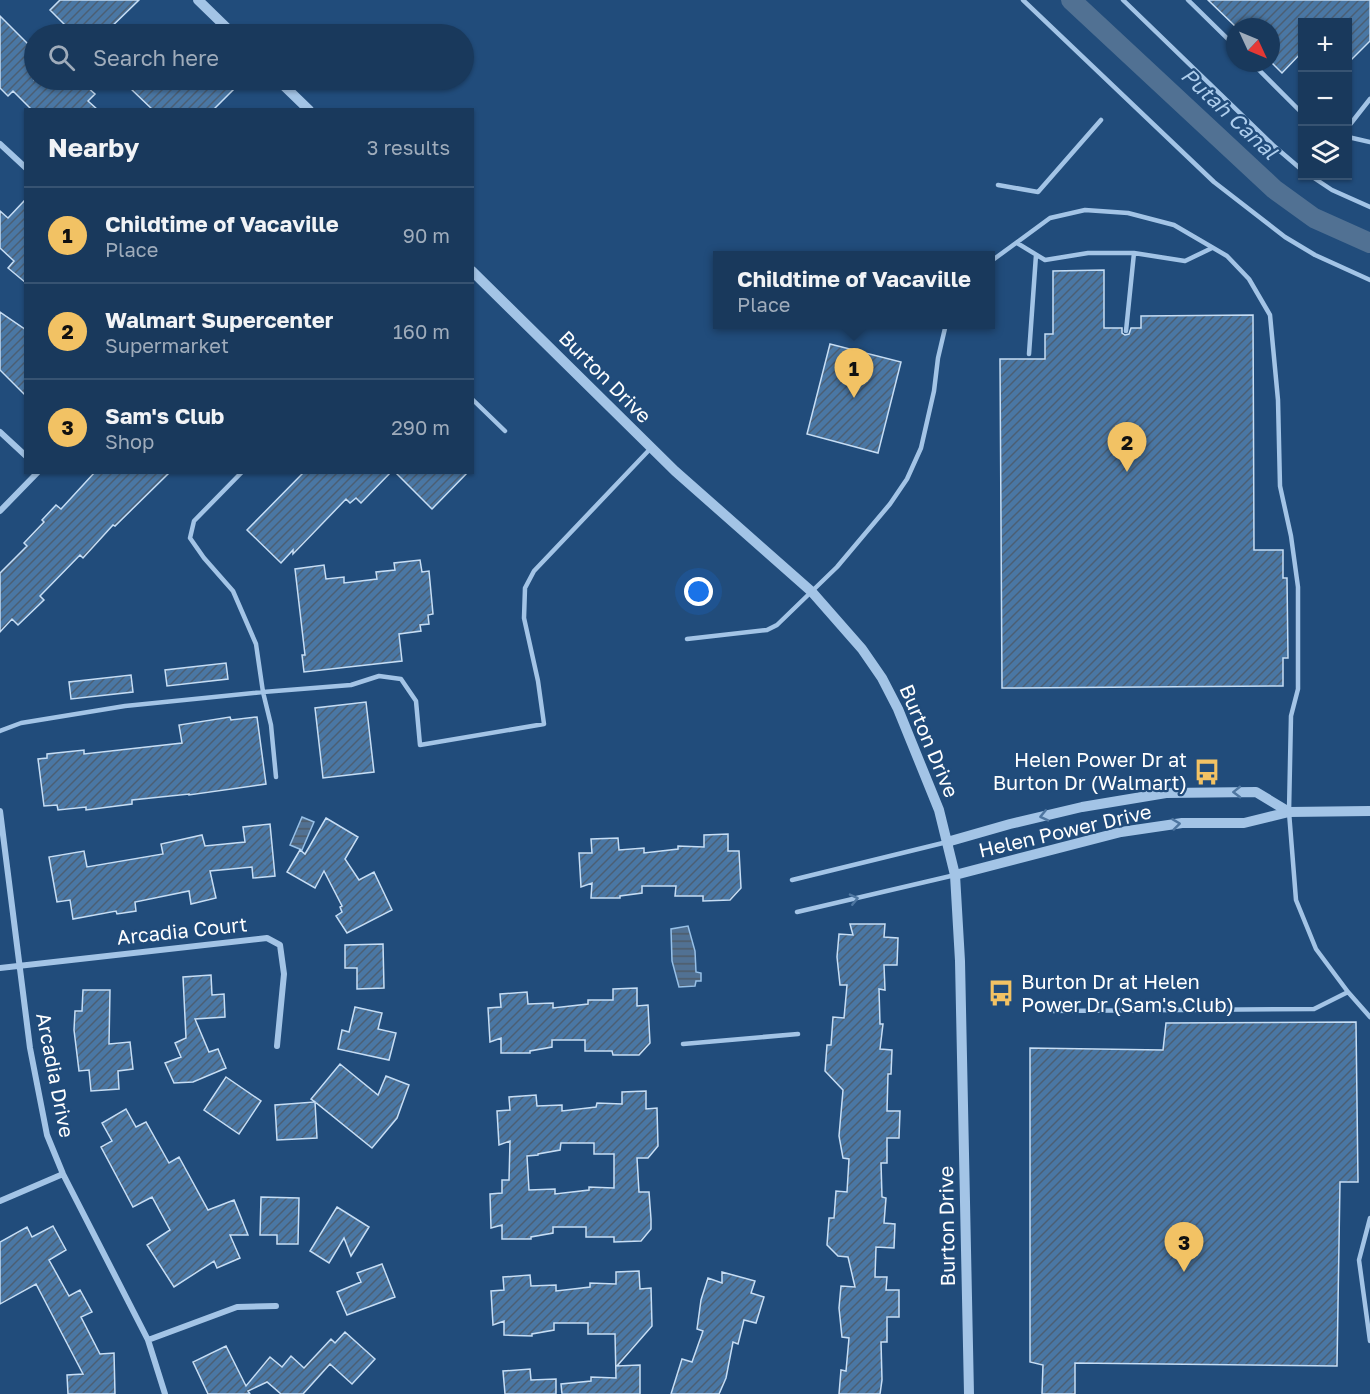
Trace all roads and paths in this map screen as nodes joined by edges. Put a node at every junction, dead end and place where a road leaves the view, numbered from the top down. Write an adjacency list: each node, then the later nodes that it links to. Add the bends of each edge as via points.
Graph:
1 (198, 0): 5 (street)
2 (1023, 0): 28 (lane, via 1214,182 1285,237)
3 (1123, 0): 18 (lane)
4 (1188, 0): 6 (lane)
5 (223, 24)
6 (1226, 37)
7 (1261, 72): 11 (lane)
8 (288, 90): 10 (street)
9 (1370, 99): 13 (lane)
10 (307, 108)
11 (1298, 109)
12 (1101, 120): 20 (lane, via 1038,192)
13 (1348, 126)
14 (1352, 138): 15 (lane)
15 (1370, 142)
16 (0, 144): 17 (street)
17 (24, 166)
18 (1298, 167)
19 (1317, 180): 21 (lane)
20 (998, 185)
21 (1370, 207)
22 (1017, 243): 23 (lane, via 1050,218 1085,210 1128,213 1174,225); 25 (lane); 26 (lane)
23 (1212, 248): 24 (lane, via 1185,261); 47 (lane, via 1227,256 1249,279 1270,315 1278,400 1280,486 1298,587 1298,689 1291,716)
24 (1134, 253): 25 (lane, via 1088,253 1045,260); 30 (lane)
25 (1036, 255): 31 (lane)
26 (995, 258)
27 (474, 273): 35 (street, Burton Drive)
28 (1370, 280)
29 (945, 329): 40 (lane, via 921,448 907,479 837,568)
30 (1126, 331)
31 (1029, 354)
32 (474, 401): 33 (lane)
33 (506, 431)
34 (0, 432): 36 (street)
35 (651, 447): 40 (street, Burton Drive); 42 (lane, via 534,571 525,588 524,618 544,724 420,745 416,701 401,679 379,676 351,685)
36 (24, 454)
37 (36, 474): 39 (street)
38 (240, 474): 42 (lane, via 194,521 190,538 233,591 256,644)
39 (0, 511)
40 (812, 592): 41 (lane, via 767,630); 48 (street, Burton Drive, via 882,678 939,810)
41 (687, 639)
42 (263, 692): 43 (lane, via 125,706 21,723); 44 (lane)
43 (0, 731)
44 (276, 777)
45 (0, 811): 52 (street, Arcadia Drive)
46 (1370, 811): 47 (street, Helen Power Drive)
47 (1289, 813): 48 (street, Helen Power Drive, one-way to 48, via 1256,792 1166,793 1082,807); 49 (street, Helen Power Drive, one-way to 47, via 1121,832 1182,823 1244,823); 54 (lane, via 1296,900 1316,949)
48 (947, 843): 49 (street, Burton Drive); 50 (lane)
49 (956, 875): 51 (lane, one-way to 49); 67 (street, Burton Drive)
50 (792, 880)
51 (797, 912)
52 (20, 966): 53 (street); 59 (street, Arcadia Court, via 267,938 280,945 284,974); 60 (street, Arcadia Drive, via 30,1048 47,1135)
53 (0, 968)
54 (1348, 992): 55 (lane, via 1314,1009); 56 (lane)
55 (1051, 1011)
56 (1370, 1017)
57 (798, 1034): 58 (lane)
58 (683, 1044)
59 (277, 1046)
60 (63, 1174): 61 (street); 64 (street, Arcadia Drive)
61 (0, 1201)
62 (1370, 1218): 65 (lane, via 1359,1260)
63 (276, 1306): 64 (street, via 237,1307)
64 (148, 1340): 66 (street, Arcadia Drive)
65 (1370, 1341)
66 (165, 1394)
67 (969, 1394)

